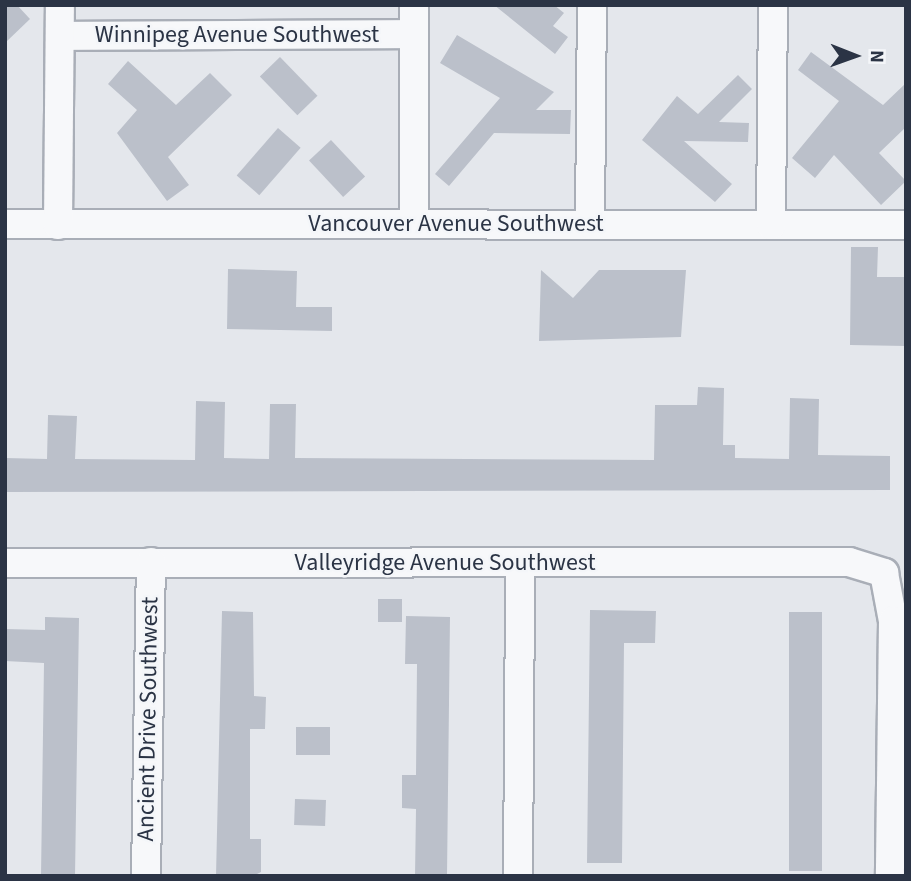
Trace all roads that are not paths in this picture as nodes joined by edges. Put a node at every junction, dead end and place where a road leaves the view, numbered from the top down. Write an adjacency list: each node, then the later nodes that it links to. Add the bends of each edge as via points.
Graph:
1 (61, 5): 6 (street)
2 (414, 5): 5 (street)
3 (592, 5): 9 (street)
4 (773, 5): 11 (street)
5 (413, 34): 6 (street, Winnipeg Avenue Southwest); 7 (street)
6 (60, 36): 10 (street)
7 (414, 223): 9 (street, Vancouver Avenue Southwest); 10 (street, Vancouver Avenue Southwest)
8 (5, 224): 10 (street, Vancouver Avenue Southwest)
9 (590, 224): 11 (street, Vancouver Avenue Southwest)
10 (58, 225)
11 (771, 225): 12 (street, Vancouver Avenue Southwest)
12 (906, 225)
13 (5, 562): 14 (street, Valleyridge Avenue Southwest)
14 (150, 562): 15 (street, Valleyridge Avenue Southwest); 16 (street, Ancient Drive Southwest)
15 (520, 562): 17 (street); 18 (street, Valleyridge Avenue Southwest, via 849,562 884,573 893,621)
16 (146, 876)
17 (518, 876)
18 (890, 876)

